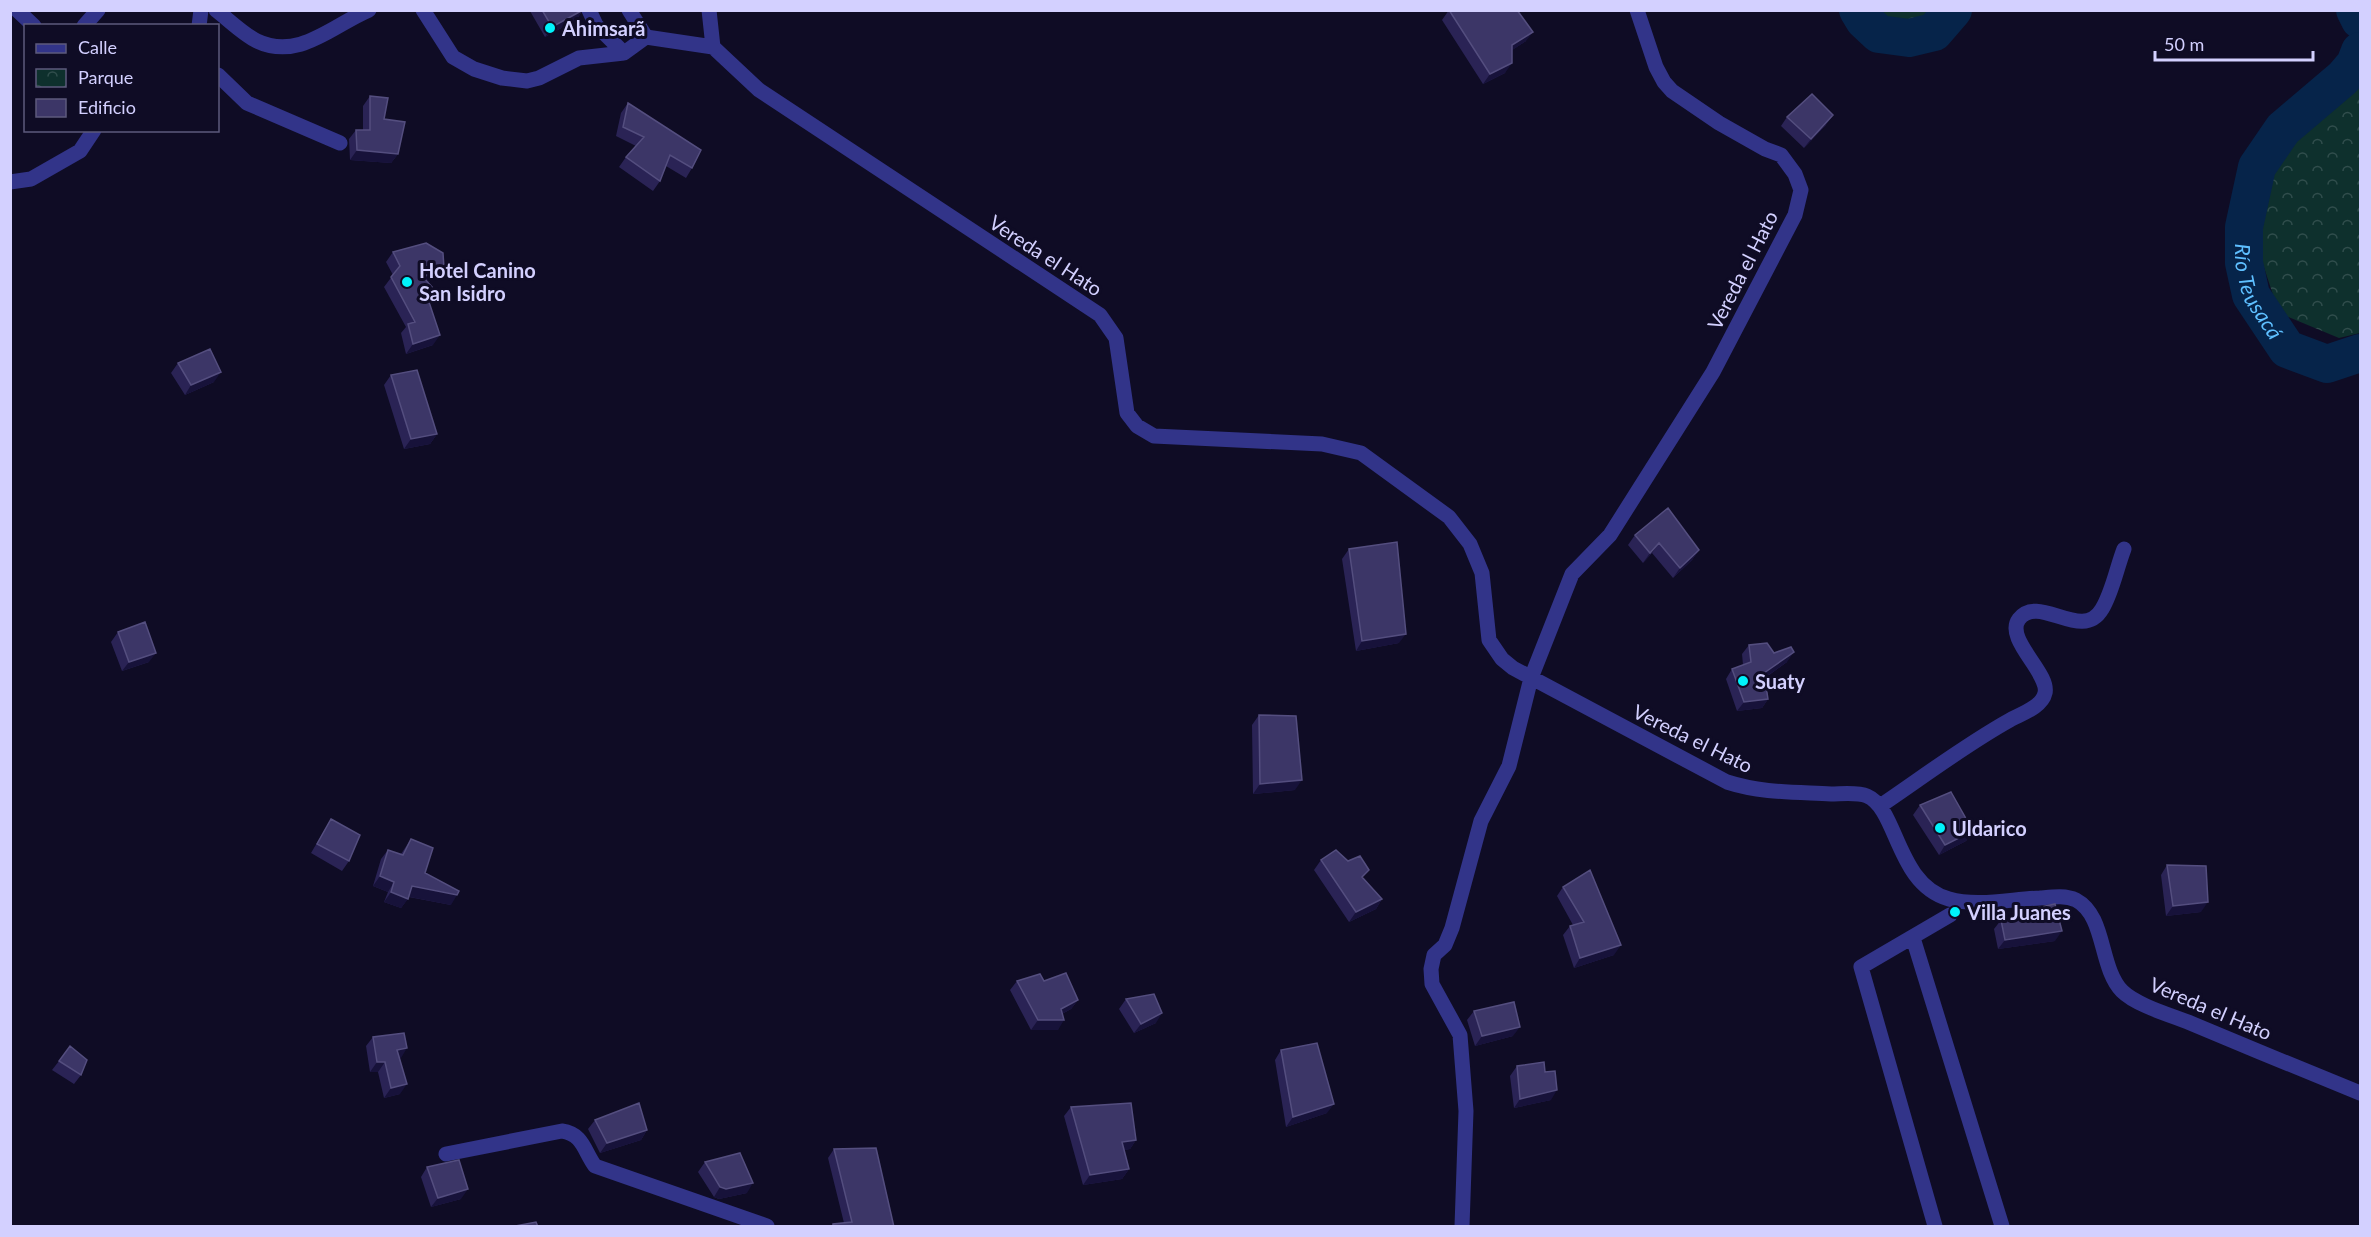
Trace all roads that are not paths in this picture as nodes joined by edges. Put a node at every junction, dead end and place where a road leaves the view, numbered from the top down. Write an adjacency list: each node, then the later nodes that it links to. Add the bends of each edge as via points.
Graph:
1 (18, 10): 10 (street)
2 (98, 10): 11 (street)
3 (216, 10): 4 (street, via 257,41 289,48 322,36)
4 (369, 10)
5 (423, 10): 14 (street, via 453,57 502,78 527,81 579,58)
6 (589, 10): 14 (street, via 596,25)
7 (629, 10): 12 (street)
8 (709, 10): 13 (street)
9 (1637, 10): 20 (street, Vereda el Hato, via 1656,67 1672,91 1719,123 1781,155 1796,174 1801,190 1795,215 1713,372 1610,536 1572,574)
10 (32, 24)
11 (86, 24)
12 (646, 37): 13 (street); 14 (street)
13 (713, 47): 20 (street, Vereda el Hato, via 759,90 1100,315 1116,338 1127,413 1137,426 1155,436 1322,444 1361,453 1449,517 1470,544 1482,573 1490,640 1508,663)
14 (624, 53)
15 (219, 76): 17 (street, via 247,103)
16 (93, 132): 18 (street, via 80,151 31,179)
17 (340, 143)
18 (10, 182)
19 (2124, 549): 21 (street, via 2102,610 2092,618 2077,622 2039,611 2021,616 2017,622 2018,636 2044,682 2046,692 2042,699)
20 (1532, 678): 21 (street, Vereda el Hato, via 1728,782 1775,792 1866,795); 27 (street, Vereda el Hato, via 1509,766 1481,822 1452,928 1434,955 1431,969 1432,984 1460,1035 1466,1111)
21 (1880, 806): 22 (street, Vereda el Hato, via 1919,880)
22 (1961, 908): 23 (street); 24 (street, Vereda el Hato, via 2060,897 2074,899 2087,907 2095,922 2111,975 2123,992 2167,1014)
23 (1913, 938): 28 (street, via 1861,967); 29 (street)
24 (2361, 1093)
25 (446, 1154): 26 (street, via 571,1132 595,1166)
26 (767, 1227)
27 (1461, 1227)
28 (1935, 1227)
29 (2002, 1227)

